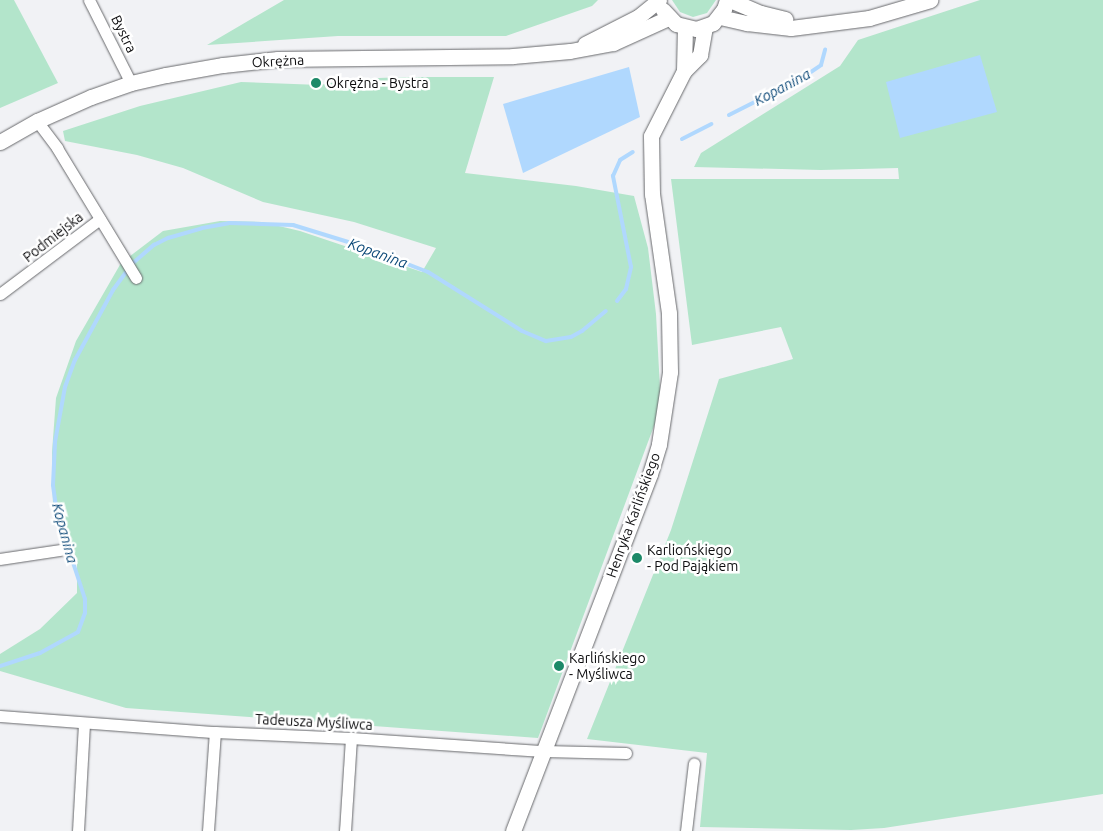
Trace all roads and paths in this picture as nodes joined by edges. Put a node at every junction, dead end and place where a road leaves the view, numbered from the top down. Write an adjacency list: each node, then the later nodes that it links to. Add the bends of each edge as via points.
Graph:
1 (89, 0): 12 (street, Bystra)
2 (660, 0): 6 (street); 10 (street, Okrężna, via 638,17)
3 (728, 0): 5 (street); 7 (street, via 771,16)
4 (930, 0): 7 (street, via 870,18)
5 (720, 17): 7 (street, via 791,28); 8 (street)
6 (668, 18): 9 (street); 10 (street, Okrężna, via 613,44)
7 (816, 24)
8 (705, 27): 9 (street); 11 (street, Henryka Karlińskiego, via 700,55)
9 (686, 28): 11 (street, Henryka Karlińskiego)
10 (570, 51): 12 (street, Okrężna, via 512,56 278,59 223,65)
11 (684, 71): 24 (street, Henryka Karlińskiego, via 651,136 652,194 669,312 670,372 659,444)
12 (131, 83): 13 (street, Okrężna)
13 (37, 121): 14 (street, Okrężna); 15 (street, Podmiejska, via 58,148)
14 (0, 142)
15 (100, 219): 16 (street, Podmiejska); 17 (street, Podmiejska)
16 (136, 278)
17 (0, 294)
18 (60, 550): 19 (street)
19 (0, 560)
20 (0, 716): 21 (street, Tadeusza Myśliwca)
21 (84, 723): 22 (street, Tadeusza Myśliwca); 27 (street)
22 (215, 732): 23 (street, Tadeusza Myśliwca); 28 (street)
23 (351, 738): 24 (street, Tadeusza Myśliwca); 29 (street)
24 (544, 751): 25 (street, Tadeusza Myśliwca); 30 (street, Henryka Karlińskiego)
25 (626, 754)
26 (694, 763): 31 (street)
27 (78, 831)
28 (208, 831)
29 (345, 831)
30 (513, 831)
31 (686, 831)

